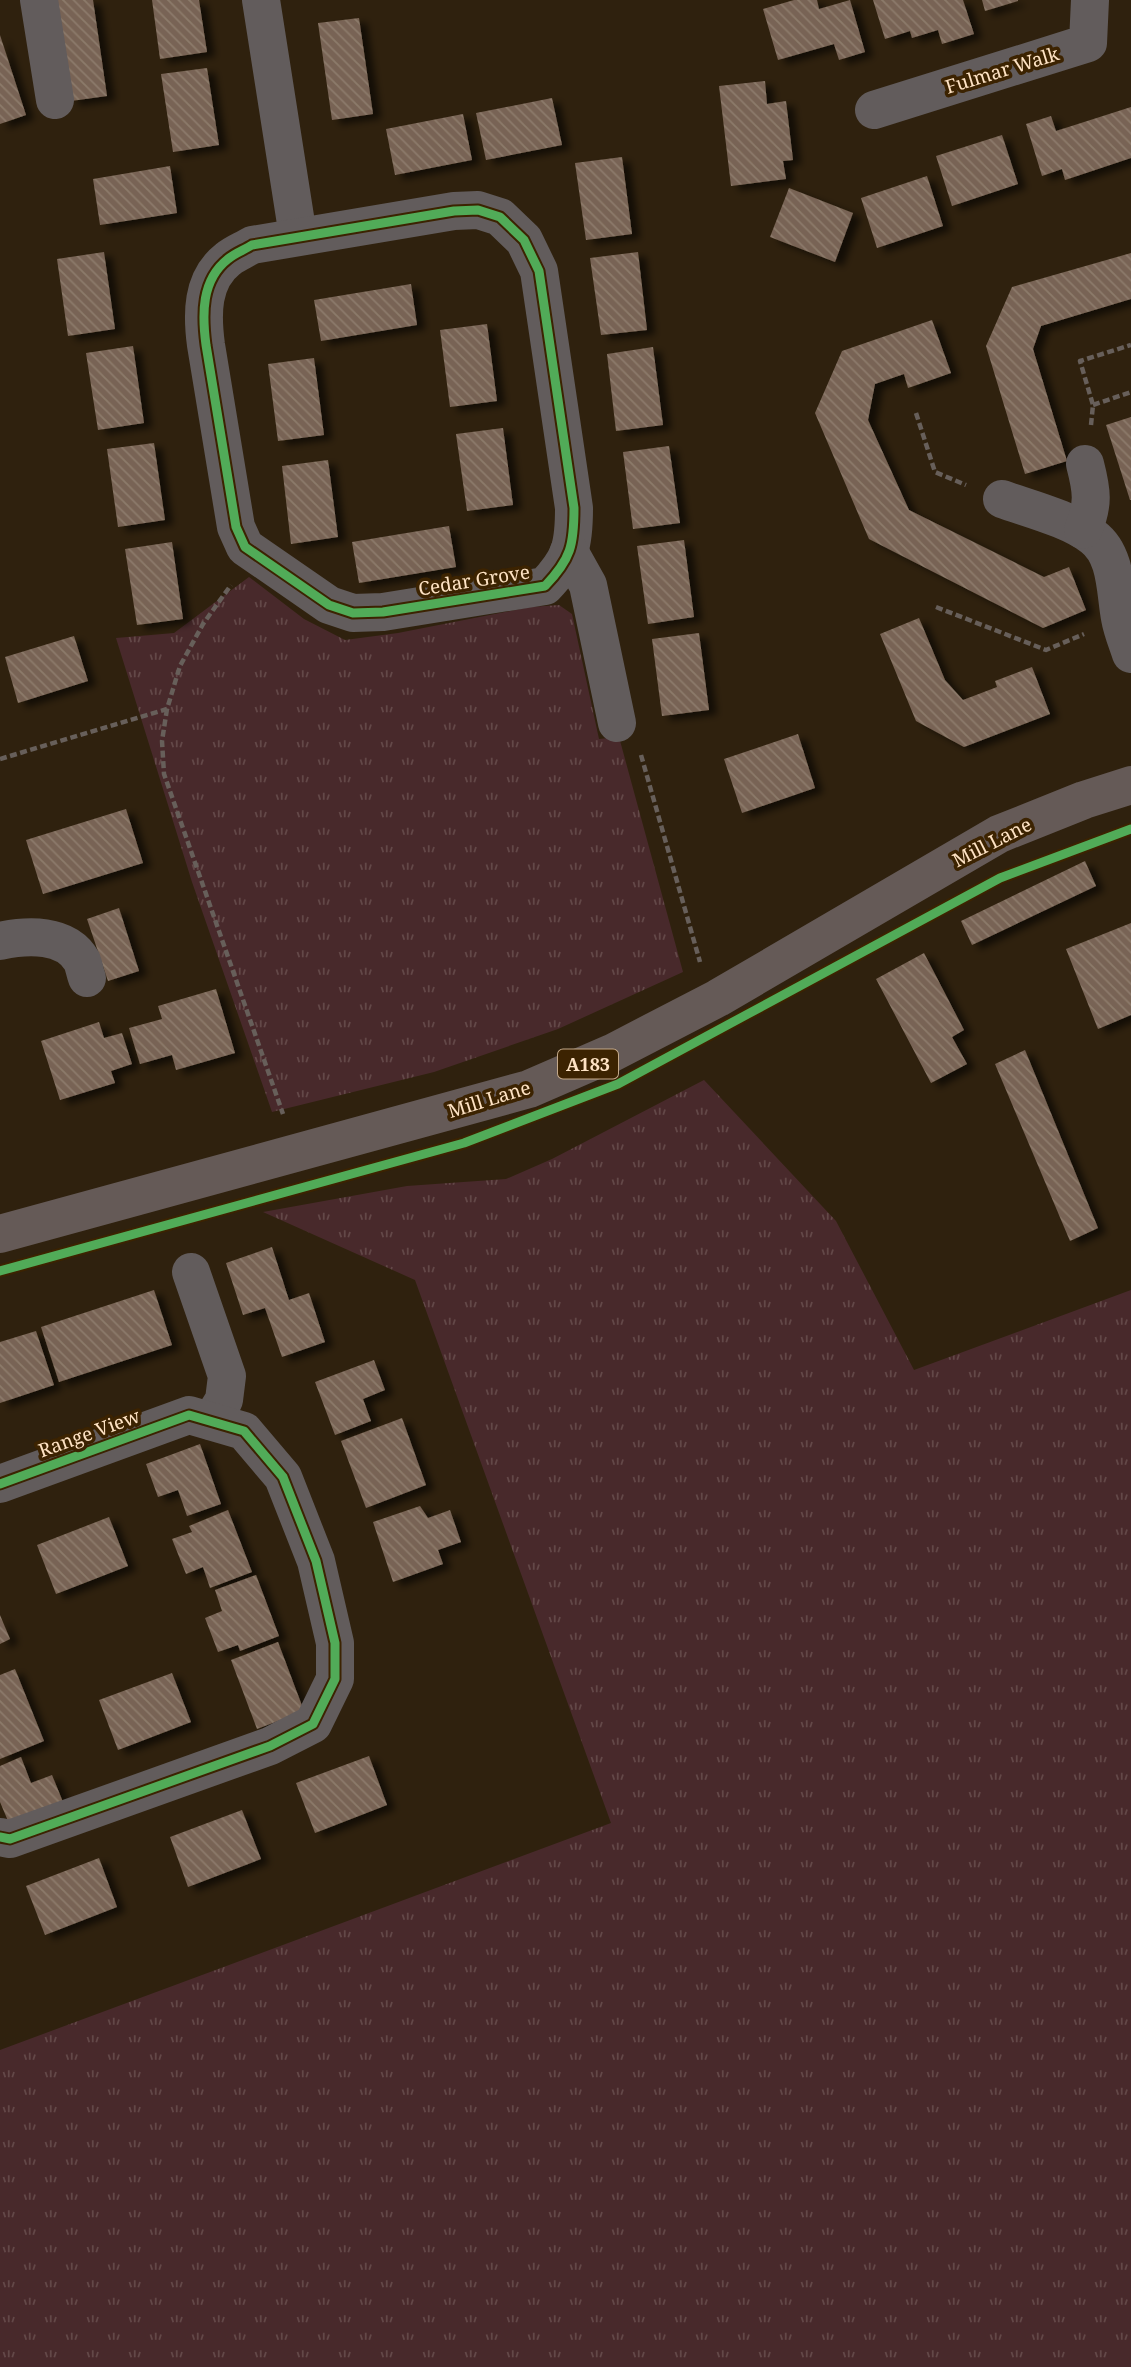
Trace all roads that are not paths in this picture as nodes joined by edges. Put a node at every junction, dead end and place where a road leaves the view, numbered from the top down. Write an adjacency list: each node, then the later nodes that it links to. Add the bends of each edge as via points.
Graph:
1 (39, 0): 4 (street)
2 (261, 0): 6 (street)
3 (1090, 0): 5 (street, Fulmar Walk, via 1088,43)
4 (55, 100)
5 (874, 110)
6 (298, 236): 10 (street, Cedar Grove, via 478,210 500,217 524,240 539,271 574,508 574,541); 10 (street, Cedar Grove, via 252,245 226,260 207,286 206,345 236,527 245,547 329,605 354,613 545,586 561,570)
7 (1085, 464): 9 (street, via 1093,494)
8 (1002, 499): 9 (street)
9 (1083, 530): 11 (street)
10 (569, 551): 13 (street, via 588,585)
11 (1120, 554): 12 (street, via 1114,576)
12 (1126, 637)
13 (617, 723)
14 (1131, 785): 17 (main road, Mill Lane / A183, via 999,834 718,998 612,1053 529,1089)
15 (0, 941): 16 (street, via 25,936 65,944 82,961)
16 (87, 978)
17 (0, 1234)
18 (191, 1272): 19 (street, via 227,1376 223,1400)
19 (200, 1418): 20 (street, Range View); 21 (street, via 244,1431 283,1477 316,1561 335,1643 335,1679 313,1724 270,1746 10,1839)
20 (0, 1484)
21 (0, 1837)

